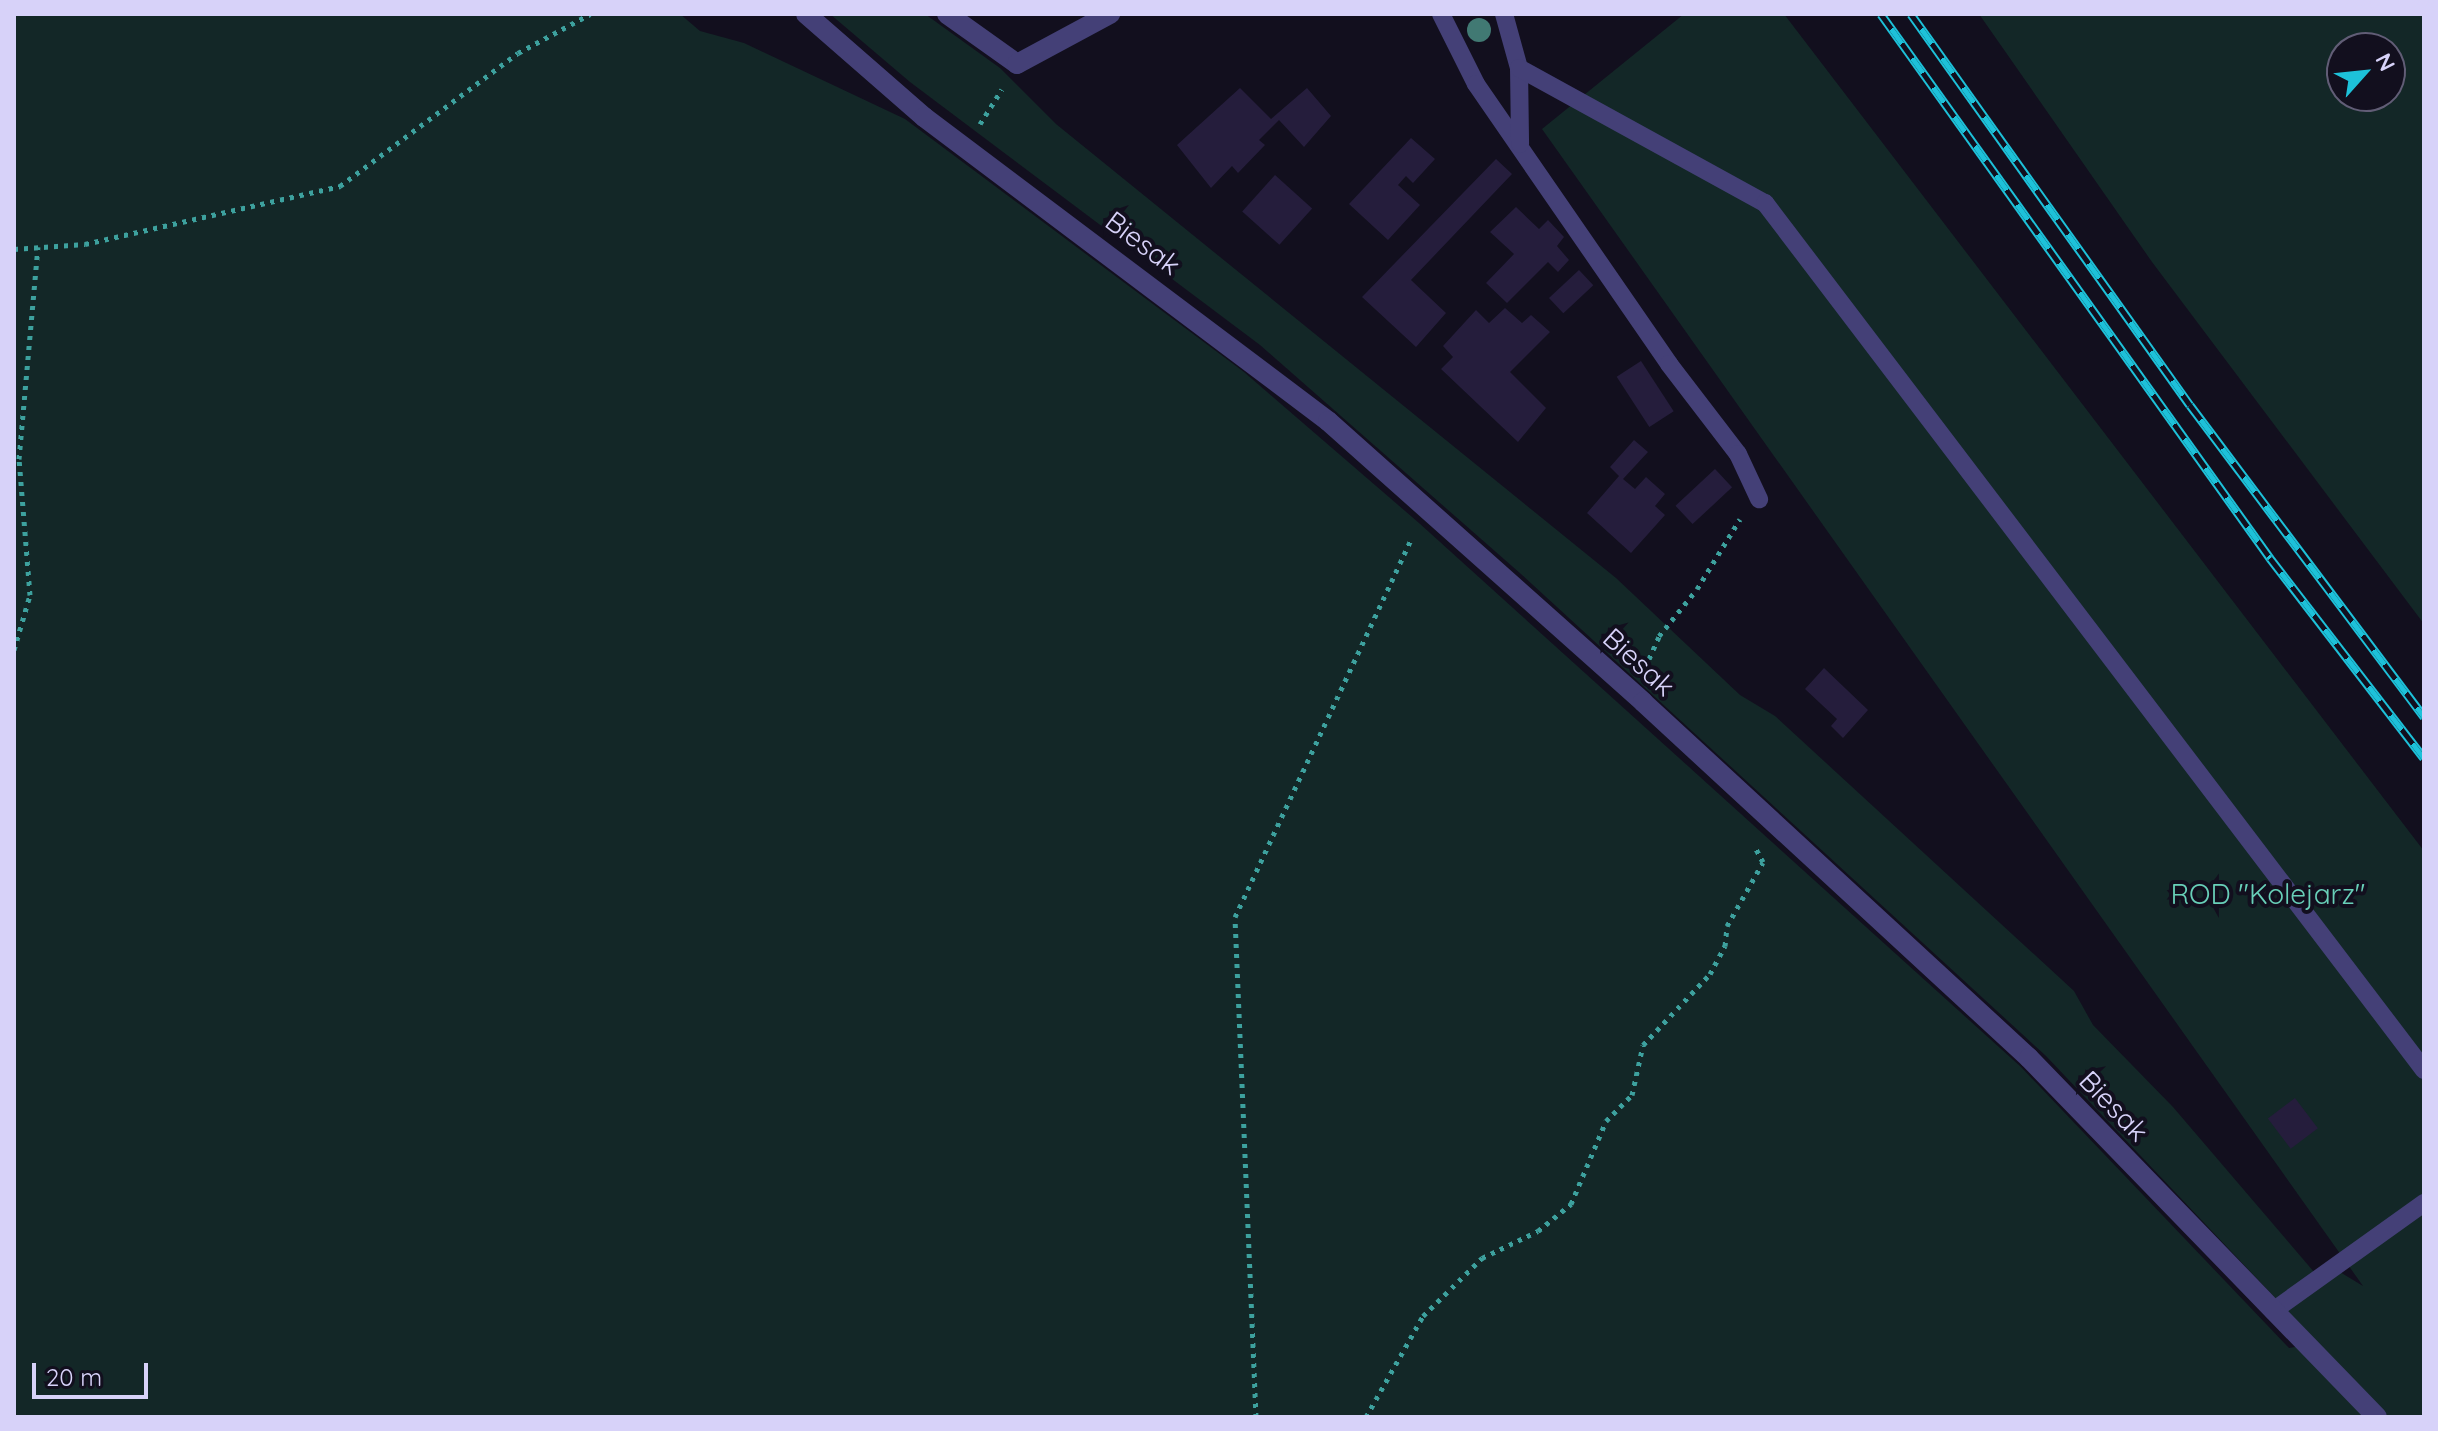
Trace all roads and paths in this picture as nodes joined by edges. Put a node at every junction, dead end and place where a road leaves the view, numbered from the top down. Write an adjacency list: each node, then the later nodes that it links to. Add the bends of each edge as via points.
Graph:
1 (590, 14): 11 (path, via 518,53 340,186 85,244)
2 (806, 14): 10 (street, Biesak)
3 (947, 14): 7 (street)
4 (1110, 14): 7 (street)
5 (1441, 14): 9 (lane, via 1476,84)
6 (1504, 14): 8 (lane)
7 (1017, 64): 10 (path)
8 (1519, 68): 9 (lane); 18 (lane, via 1765,203)
9 (1520, 144): 13 (lane, via 1669,364 1738,454)
10 (965, 147): 14 (street, Biesak, via 1247,355)
11 (38, 247): 12 (path); 15 (path, via 19,459 30,595)
12 (14, 249)
13 (1755, 491): 16 (path, via 1734,533 1659,636 1645,666)
14 (1425, 511): 16 (street, Biesak); 21 (path, via 1235,917)
15 (14, 650)
16 (1643, 702): 17 (street, Biesak)
17 (1768, 817): 20 (street, Biesak, via 2029,1058); 22 (path, via 1756,838 1755,853 1763,862 1727,926 1725,946 1710,974 1643,1045 1632,1095 1606,1121 1571,1204 1538,1231 1482,1258 1423,1316)
18 (2424, 1070)
19 (2424, 1203): 20 (lane)
20 (2273, 1311): 23 (street, Biesak)
21 (1256, 1417)
22 (1366, 1417)
23 (2377, 1417)

